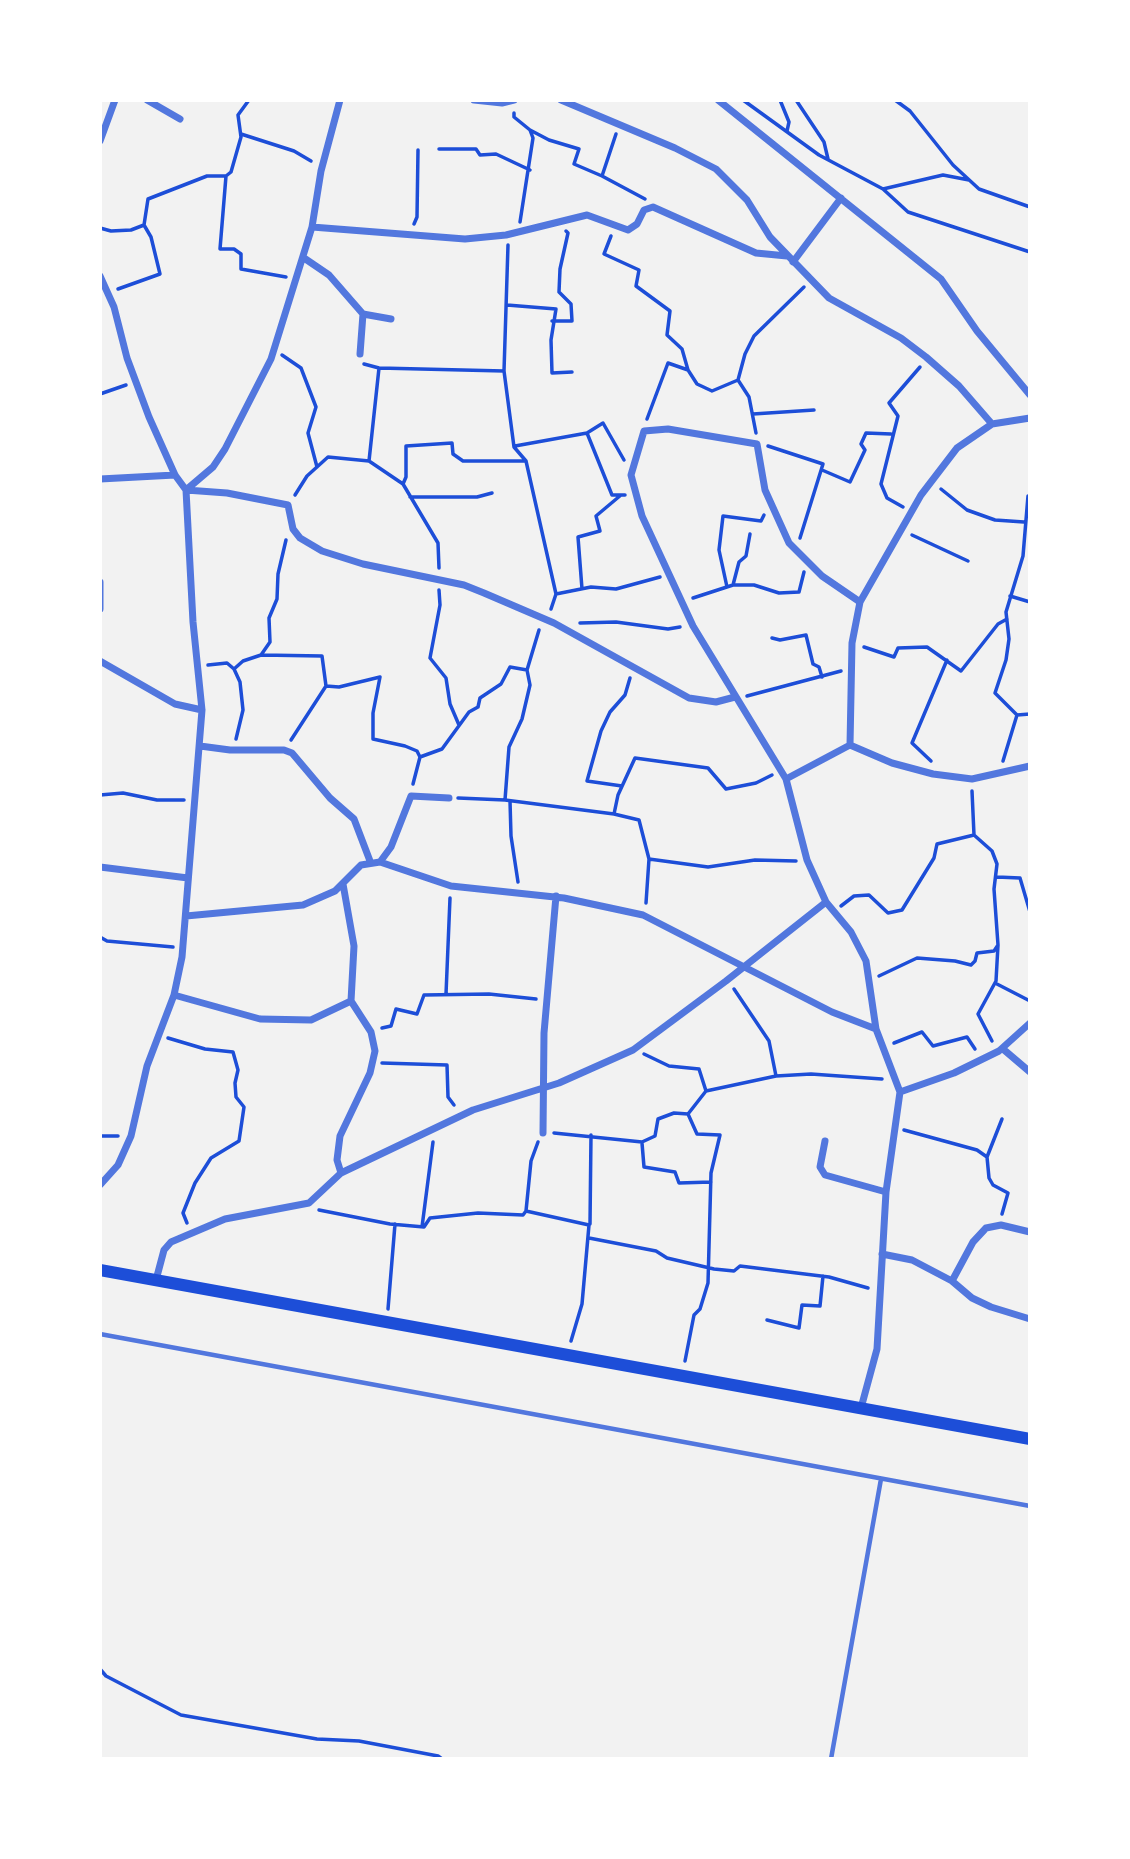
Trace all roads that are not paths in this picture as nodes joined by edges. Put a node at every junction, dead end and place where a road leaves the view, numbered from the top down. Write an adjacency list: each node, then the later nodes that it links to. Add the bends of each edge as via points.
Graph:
1 (115, 100): 9 (street)
2 (147, 100): 8 (street)
3 (340, 100): 11 (street)
4 (474, 100): 5 (street)
5 (514, 100)
6 (561, 100): 12 (street, via 716,169 747,200)
7 (718, 100): 10 (street)
8 (180, 119)
9 (100, 141)
10 (841, 198): 14 (street); 19 (street, via 947,285 977,331)
11 (312, 227): 12 (street, via 465,239 506,235 587,215 614,227 633,228 649,207 756,253); 13 (street)
12 (787, 256): 14 (street)
13 (303, 258): 16 (street, via 330,275); 24 (street, via 274,350 225,449 214,467)
14 (793, 262): 21 (street, via 829,298 926,357)
15 (100, 276): 22 (street, via 135,382)
16 (363, 314): 17 (street); 18 (street)
17 (391, 318)
18 (360, 354)
19 (1030, 395)
20 (1030, 418): 21 (street)
21 (992, 424): 26 (street, via 957,448 930,483)
22 (175, 475): 23 (street); 24 (street)
23 (100, 479)
24 (186, 490): 29 (street, via 288,505 293,529 322,551 464,585 547,621 633,670 702,701); 30 (street)
25 (100, 582): 27 (street)
26 (860, 603): 29 (street, via 836,588 789,543 771,510 757,444 668,429 644,431 632,462 634,495 692,626); 31 (street, via 852,643)
27 (100, 609)
28 (100, 661): 30 (street, via 175,704)
29 (735, 697): 34 (street)
30 (202, 710): 32 (street)
31 (850, 745): 33 (street, via 892,763 972,779); 34 (street)
32 (200, 746): 36 (street, via 284,750 303,763 330,798 354,819); 39 (street)
33 (1030, 766)
34 (786, 779): 42 (street, via 807,860)
35 (449, 798): 37 (street, via 411,796 391,847)
36 (370, 861): 37 (street); 40 (street)
37 (380, 862): 41 (street, via 450,886)
38 (100, 867): 39 (street)
39 (188, 878): 43 (street)
40 (343, 884): 43 (street, via 303,905); 46 (street, via 354,946)
41 (556, 896): 44 (street, via 643,915); 51 (street)
42 (825, 902): 44 (street); 48 (street, via 851,932 870,977)
43 (186, 916): 45 (street)
44 (744, 968): 48 (street); 51 (street, via 633,1050)
45 (174, 995): 46 (street, via 246,1017 303,1020 318,1018); 56 (street, via 147,1066 131,1136 118,1165)
46 (351, 1001): 55 (street, via 371,1032 373,1062 340,1136 337,1160)
47 (1030, 1023): 49 (street)
48 (876, 1029): 52 (street)
49 (1001, 1050): 50 (street); 52 (street)
50 (1030, 1072)
51 (543, 1088): 53 (street); 55 (street, via 473,1110)
52 (900, 1092): 57 (street)
53 (543, 1133)
54 (825, 1141): 57 (street, via 820,1167 825,1175)
55 (341, 1174): 61 (street, via 309,1203 225,1219 167,1245)
56 (100, 1185)
57 (886, 1192): 59 (street)
58 (1030, 1232): 62 (street, via 994,1225 979,1233)
59 (882, 1254): 62 (street, via 912,1261); 65 (street, via 877,1349)
60 (100, 1270): 61 (main road)
61 (156, 1280): 65 (main road)
62 (952, 1281): 63 (street, via 990,1307)
63 (1030, 1319)
64 (100, 1334): 67 (lane)
65 (861, 1408): 66 (main road)
66 (1030, 1439)
67 (881, 1479): 68 (lane); 69 (lane)
68 (1030, 1506)
69 (831, 1759)

